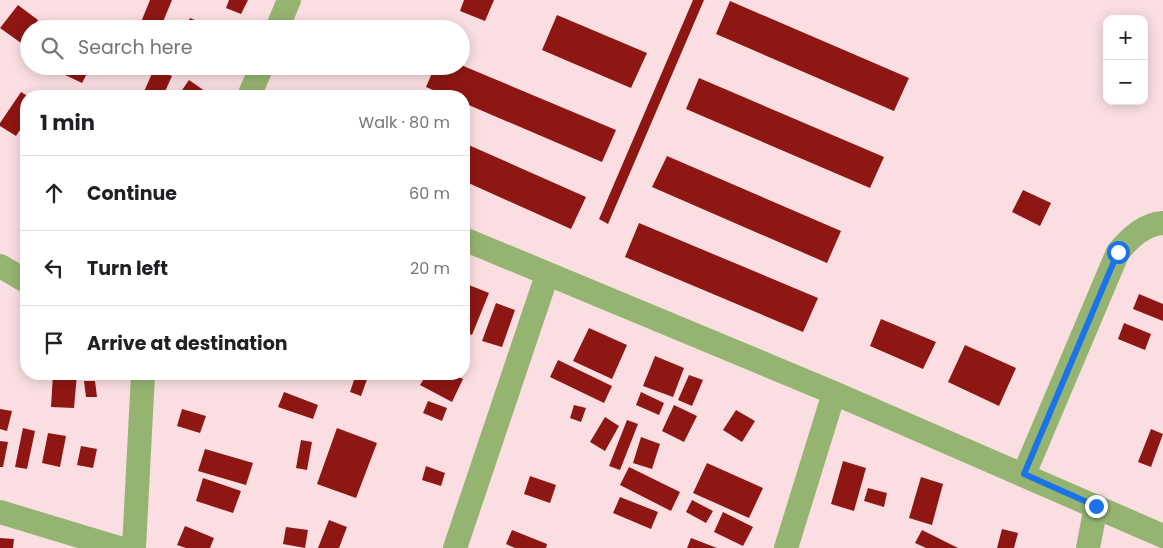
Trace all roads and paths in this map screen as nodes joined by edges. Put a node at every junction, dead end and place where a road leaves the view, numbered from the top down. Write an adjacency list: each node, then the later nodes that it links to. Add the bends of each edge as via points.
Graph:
1 (289, 0): 2 (street)
2 (281, 20)
3 (258, 75): 4 (street)
4 (252, 90)
5 (1163, 223): 12 (street, via 1135,234 1118,252)
6 (470, 242): 8 (street)
7 (0, 266): 9 (street)
8 (547, 275): 11 (street); 18 (street)
9 (20, 278)
10 (143, 380): 17 (street)
11 (834, 393): 12 (street); 19 (street)
12 (1024, 474): 13 (street)
13 (1096, 506): 15 (street); 20 (street)
14 (0, 512): 16 (street)
15 (1163, 536)
16 (118, 548)
17 (134, 548)
18 (455, 548)
19 (786, 548)
20 (1088, 548)

